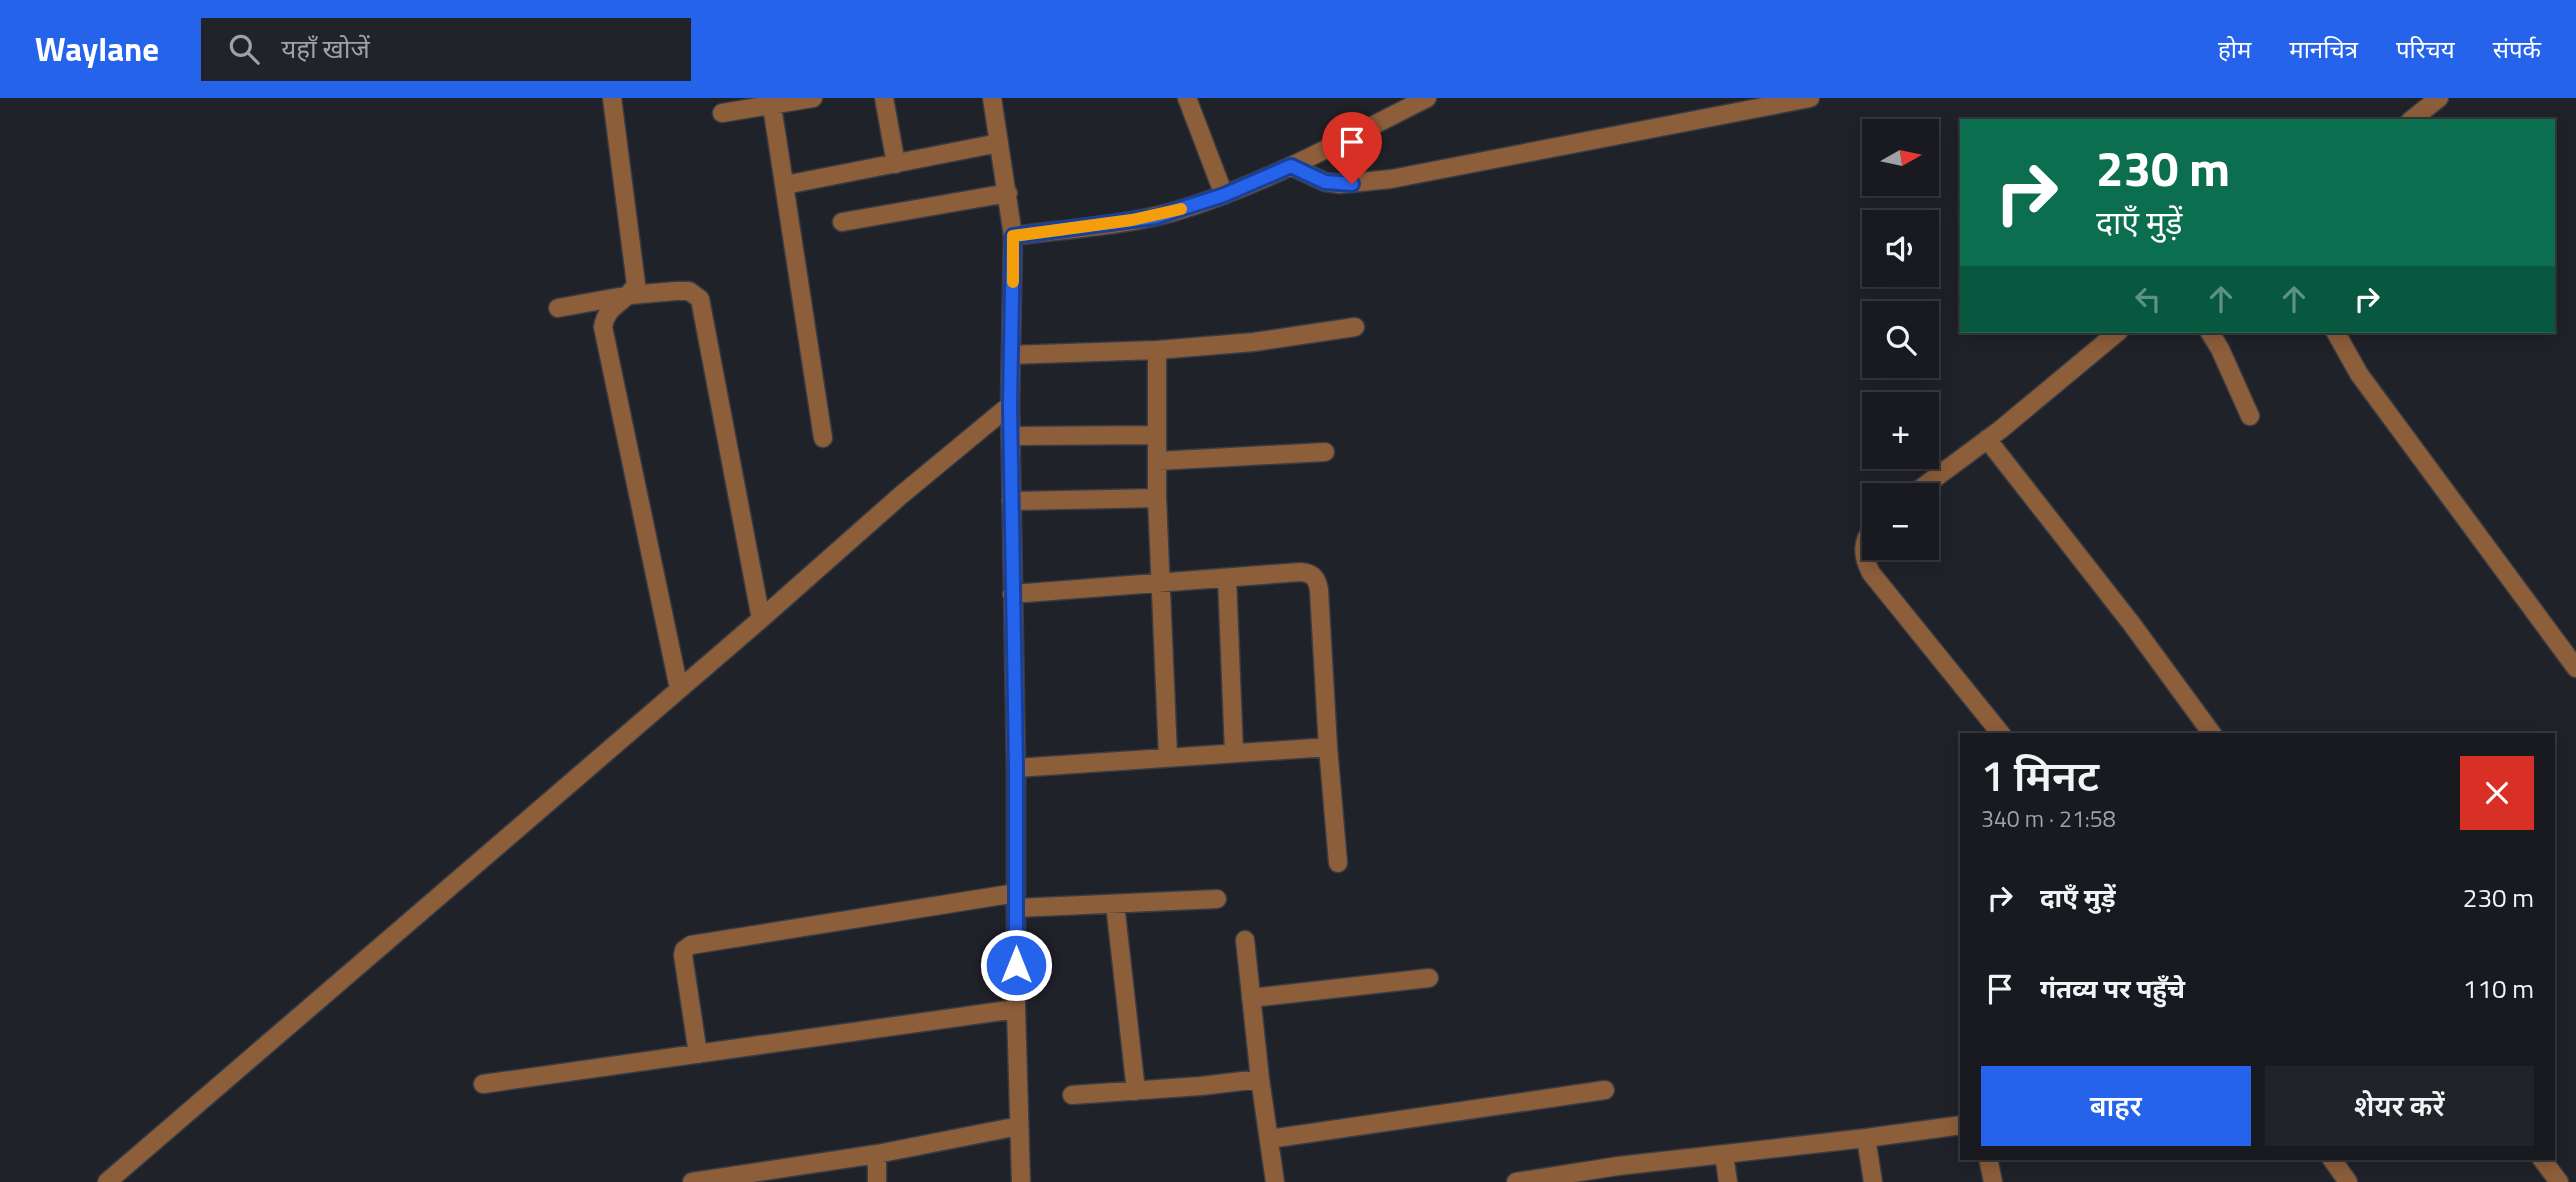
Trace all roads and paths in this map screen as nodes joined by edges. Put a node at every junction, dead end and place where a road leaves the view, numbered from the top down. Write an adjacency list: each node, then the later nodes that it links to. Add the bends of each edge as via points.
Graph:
1 (612, 98): 21 (street, via 636,276)
2 (813, 98): 10 (street)
3 (884, 98): 14 (street)
4 (992, 98): 13 (street)
5 (1187, 98): 18 (street)
6 (1427, 98): 15 (street)
7 (1810, 98): 9 (street)
8 (2439, 98): 12 (street)
9 (1755, 103): 15 (street, via 1391,179 1339,184)
10 (772, 106): 11 (street); 16 (street)
11 (722, 113)
12 (2413, 119)
13 (999, 143): 14 (street); 17 (street)
14 (895, 164): 16 (street)
15 (1291, 166): 18 (street)
16 (785, 185): 33 (street)
17 (1008, 193): 19 (street); 20 (street)
18 (1224, 195): 20 (street, via 1155,217)
19 (842, 222)
20 (1013, 236): 28 (street)
21 (630, 295): 22 (street); 44 (street, via 689,291 700,299); 46 (street, via 607,312 603,327)
22 (558, 308)
23 (1354, 327): 27 (street, via 1254,342)
24 (2117, 333): 34 (street)
25 (2210, 333): 30 (street)
26 (2336, 333): 45 (street, via 2359,374)
27 (1157, 349): 28 (street); 31 (street)
28 (1011, 355): 29 (street)
29 (1010, 405): 32 (street); 44 (street)
30 (2250, 416)
31 (1156, 435): 32 (street); 36 (street)
32 (1011, 436): 39 (street)
33 (824, 438)
34 (1987, 439): 37 (street); 48 (street)
35 (1325, 452): 36 (street)
36 (1157, 461): 38 (street)
37 (1928, 483)
38 (1157, 498): 39 (street); 42 (street)
39 (1011, 501): 43 (street)
40 (1865, 560): 47 (street)
41 (1227, 578): 42 (street); 49 (street, via 1300,572 1318,581); 50 (street)
42 (1161, 582): 43 (street); 51 (street)
43 (1012, 594): 52 (street)
44 (761, 619): 46 (street)
45 (2576, 668)
46 (679, 689): 76 (street)
47 (1999, 733)
48 (2212, 733)
49 (1328, 747): 50 (street); 53 (street)
50 (1234, 752): 51 (street)
51 (1168, 756): 52 (street)
52 (1016, 768): 55 (street)
53 (1338, 863)
54 (1217, 899): 56 (street)
55 (1016, 901): 56 (street); 60 (street); 61 (street, via 691,945 683,955)
56 (1115, 904): 65 (street)
57 (1245, 940): 59 (street)
58 (1429, 978): 59 (street)
59 (1251, 998): 62 (street)
60 (1016, 1009): 61 (street); 68 (street)
61 (698, 1054): 63 (street)
62 (1260, 1079): 65 (street); 70 (street)
63 (484, 1084)
64 (1605, 1090): 70 (street)
65 (1136, 1091): 66 (street)
66 (1072, 1095)
67 (1960, 1125): 69 (street)
68 (1019, 1126): 71 (street); 79 (street)
69 (1866, 1138): 72 (street); 83 (street)
70 (1269, 1139): 80 (street)
71 (877, 1154): 77 (street); 78 (street)
72 (1724, 1154): 81 (street); 82 (street)
73 (1988, 1160): 84 (street)
74 (2332, 1160): 85 (street)
75 (2542, 1160): 86 (street)
76 (107, 1182)
77 (692, 1182)
78 (877, 1182)
79 (1021, 1182)
80 (1275, 1182)
81 (1516, 1182)
82 (1728, 1182)
83 (1873, 1182)
84 (1993, 1182)
85 (2348, 1182)
86 (2559, 1182)

